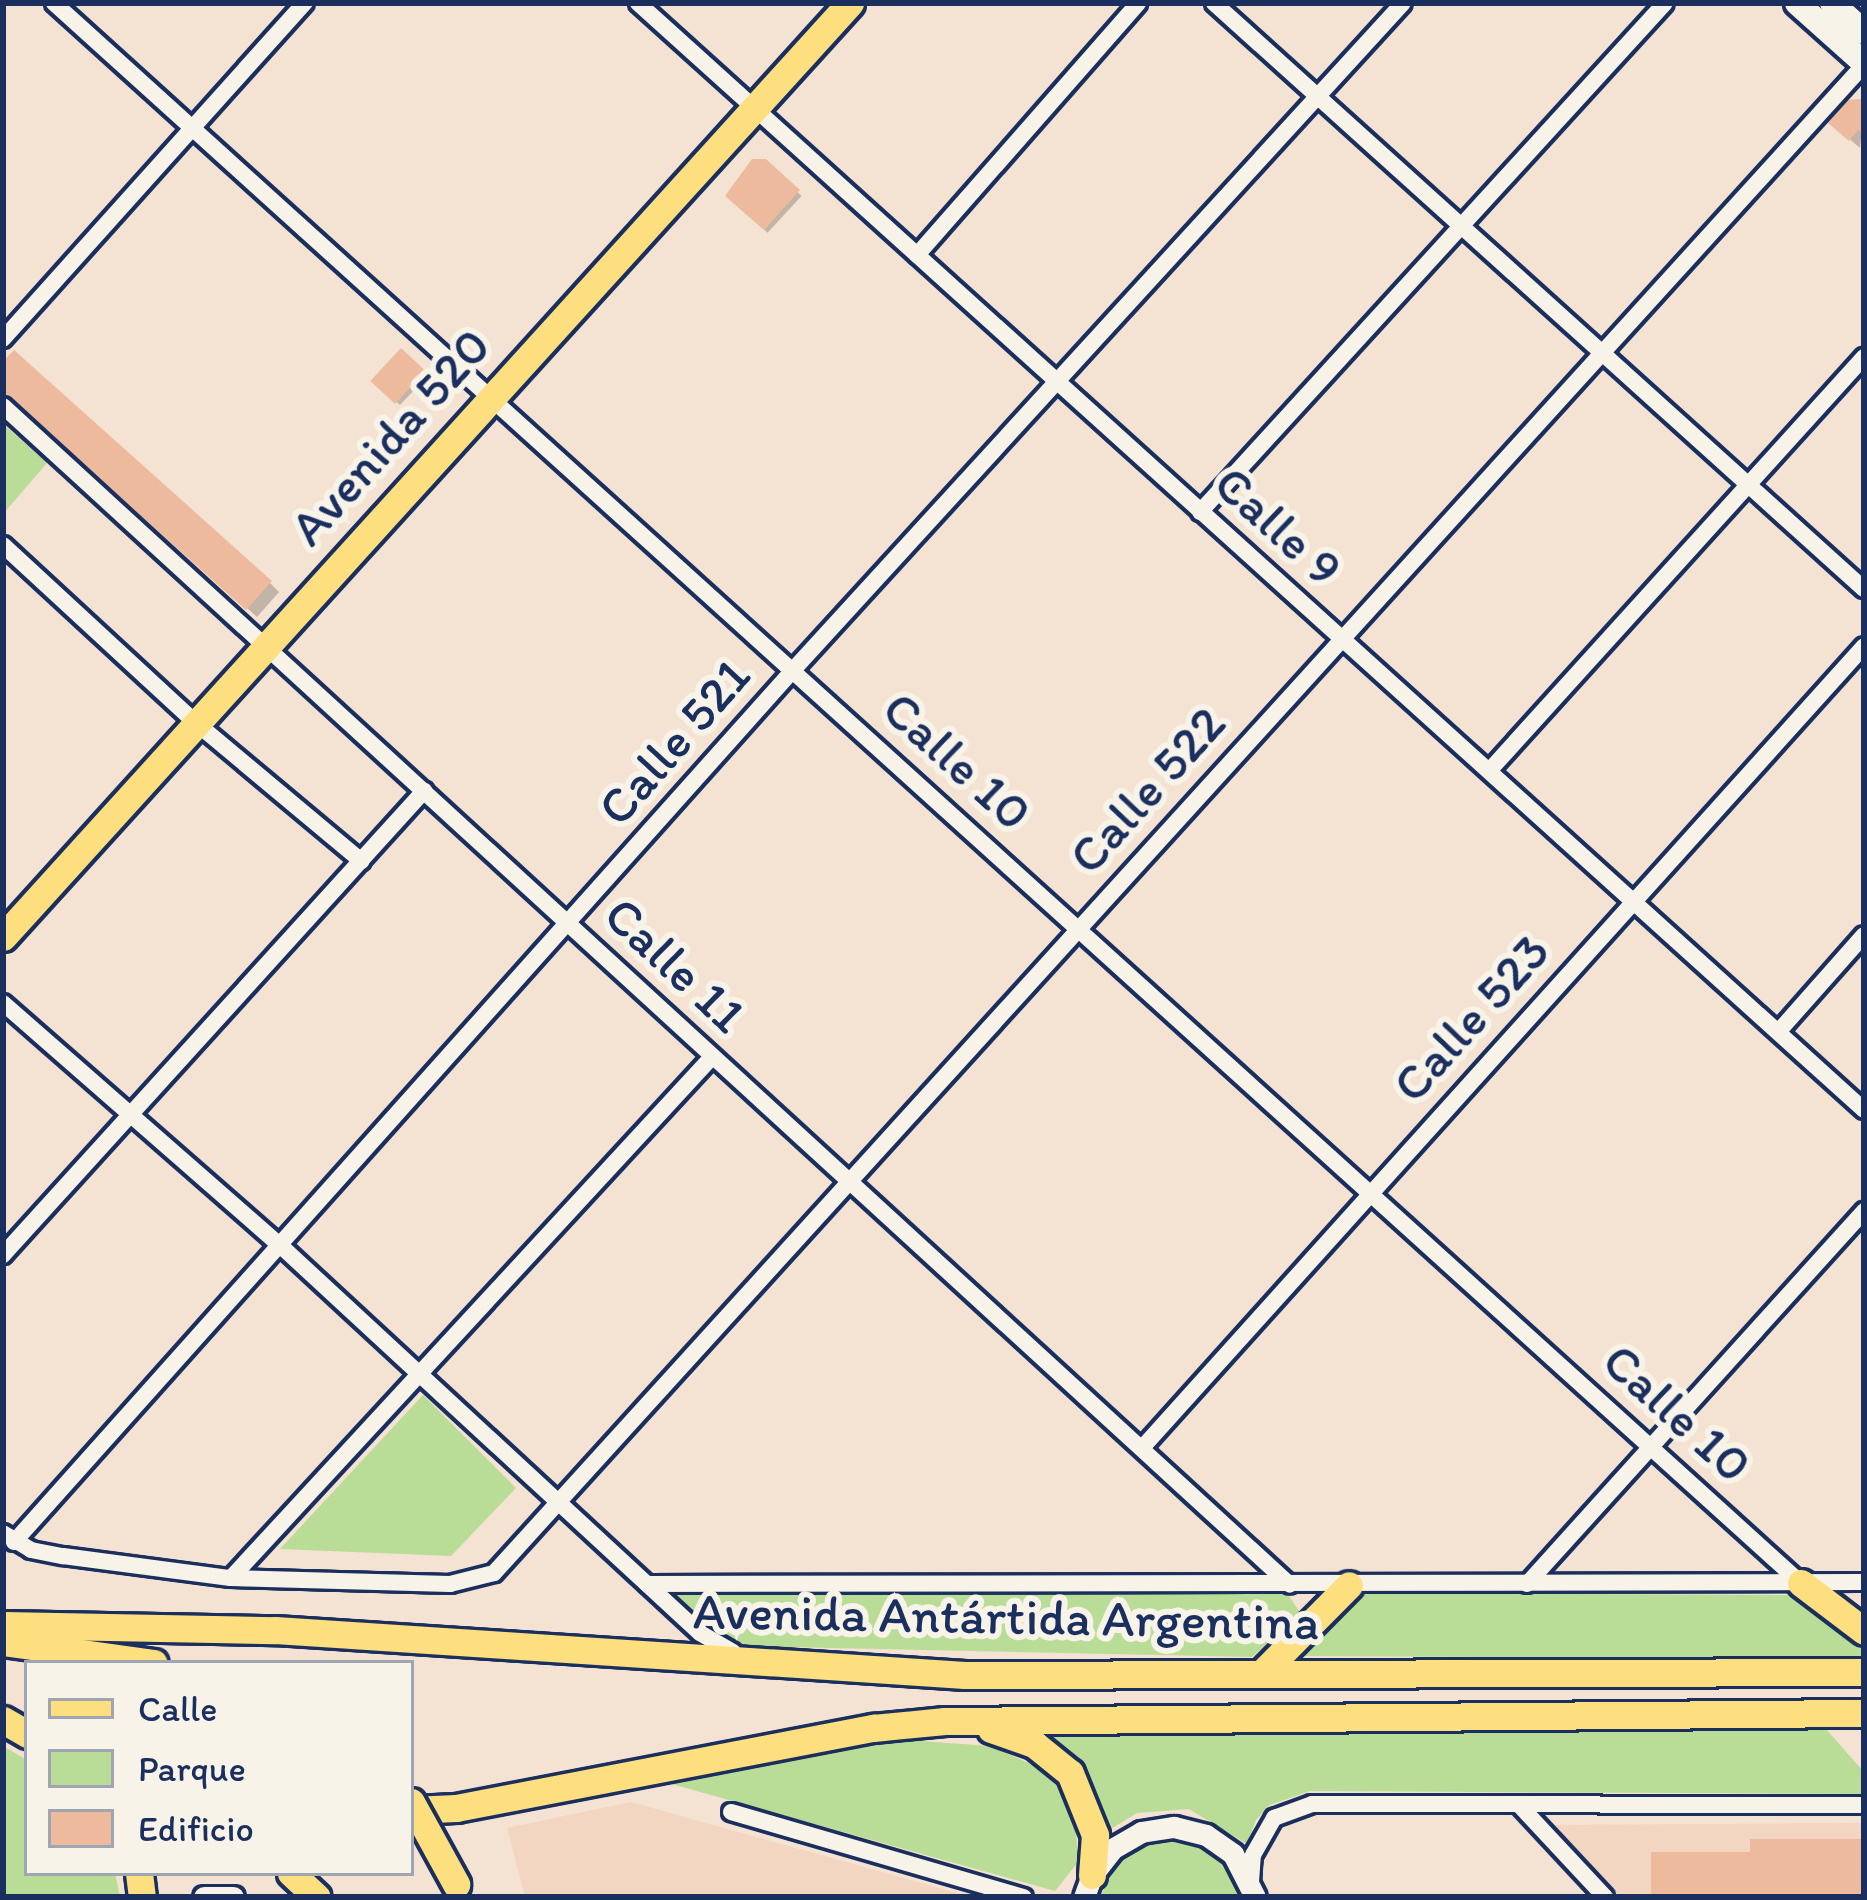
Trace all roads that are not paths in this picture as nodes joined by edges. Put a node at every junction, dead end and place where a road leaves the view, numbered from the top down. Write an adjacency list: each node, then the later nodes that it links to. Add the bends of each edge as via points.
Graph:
1 (53, 3): 15 (street, Calle 10)
2 (305, 3): 15 (street)
3 (638, 3): 14 (street, Calle 9)
4 (850, 3): 14 (main road, Avenida 520)
5 (1138, 3): 17 (street)
6 (1214, 3): 13 (street)
7 (1403, 3): 13 (street, Calle 521)
8 (1665, 3): 16 (street)
9 (1798, 3): 12 (main road)
10 (1832, 3): 11 (main road)
11 (1864, 32)
12 (1864, 64): 19 (street, Calle 522)
13 (1318, 96): 16 (street); 21 (street, Calle 521)
14 (757, 111): 17 (street, Calle 9); 22 (main road, Avenida 520)
15 (194, 129): 18 (street); 22 (street, Calle 10)
16 (1459, 224): 19 (street); 25 (street)
17 (917, 254): 21 (street, Calle 9)
18 (3, 339)
19 (1603, 354): 24 (street); 28 (street, Calle 522)
20 (1864, 356): 24 (street)
21 (1053, 382): 25 (street, Calle 9); 31 (street, Calle 521)
22 (493, 397): 29 (main road, Avenida 520); 31 (street, Calle 10)
23 (3, 406): 29 (street, Calle 11)
24 (1749, 486): 27 (street); 33 (street)
25 (1200, 512): 28 (street, Calle 9)
26 (3, 544): 32 (street)
27 (1864, 589)
28 (1342, 641): 33 (street, Calle 9); 38 (street, Calle 522)
29 (267, 643): 32 (main road, Avenida 520); 34 (street, Calle 11)
30 (1864, 646): 36 (street, Calle 523)
31 (794, 669): 37 (street, Calle 521); 38 (street, Calle 10)
32 (195, 722): 35 (street); 40 (main road, Avenida 520)
33 (1489, 771): 36 (street, Calle 9)
34 (424, 791): 35 (street); 37 (street, Calle 11)
35 (361, 861): 45 (street)
36 (1634, 901): 42 (street, Calle 9); 47 (street, Calle 523)
37 (570, 924): 43 (street, Calle 11); 49 (street, Calle 521)
38 (1080, 930): 46 (street, Calle 522); 47 (street, Calle 10)
39 (1864, 935): 42 (street)
40 (3, 937)
41 (3, 1003): 45 (street)
42 (1779, 1031): 44 (street, Calle 9)
43 (712, 1057): 46 (street, Calle 11); 51 (street)
44 (1864, 1110)
45 (135, 1116): 49 (street); 50 (street)
46 (851, 1183): 53 (street, Calle 11); 54 (street, Calle 522)
47 (1371, 1191): 52 (street, Calle 10); 53 (street, Calle 523)
48 (1864, 1211): 52 (street)
49 (282, 1247): 51 (street); 55 (street, Calle 521)
50 (3, 1255)
51 (422, 1375): 54 (street); 56 (street)
52 (1652, 1446): 57 (street, Calle 10); 59 (street)
53 (1142, 1448): 61 (street, Calle 11)
54 (560, 1505): 56 (street, Calle 522, via 494,1573 450,1584); 60 (street)
55 (8, 1537): 56 (street, via 63,1556)
56 (231, 1578)
57 (1801, 1582): 58 (street, Avenida Antártida Argentina); 59 (street, Avenida Antártida Argentina); 64 (main road)
58 (1864, 1582)
59 (1526, 1583): 62 (street, Avenida Antártida Argentina)
60 (647, 1584): 61 (street, Avenida Antártida Argentina); 67 (street, via 717,1646)
61 (1290, 1585): 62 (street, Avenida Antártida Argentina)
62 (1349, 1585): 68 (main road)
63 (3, 1625): 67 (main road, Avenida Antártida Argentina, via 275,1630)
64 (1864, 1631)
65 (3, 1642): 66 (main road)
66 (132, 1660)
67 (767, 1666): 68 (main road, Avenida Antártida Argentina, via 965,1676)
68 (1262, 1672): 69 (main road, Avenida Antártida Argentina)
69 (1864, 1672)
70 (1864, 1712): 71 (main road, Avenida Antártida Argentina)
71 (1824, 1713): 72 (main road, Avenida Antártida Argentina); 73 (main road)
72 (945, 1721): 75 (main road, Avenida Antártida Argentina, via 456,1808); 80 (main road, via 1018,1736 1070,1773 1095,1835)
73 (1864, 1737)
74 (1864, 1805): 76 (street)
75 (414, 1806)
76 (1521, 1807): 81 (street, via 1291,1808 1274,1818 1252,1855); 85 (street)
77 (414, 1811): 82 (main road, bridge)
78 (731, 1812): 84 (street)
79 (294, 1876): 83 (main road)
80 (1088, 1886): 81 (street, via 1126,1840 1174,1827 1206,1835 1233,1854)
81 (1253, 1890)
82 (459, 1891)
83 (317, 1897)
84 (1024, 1897)
85 (1605, 1897)

